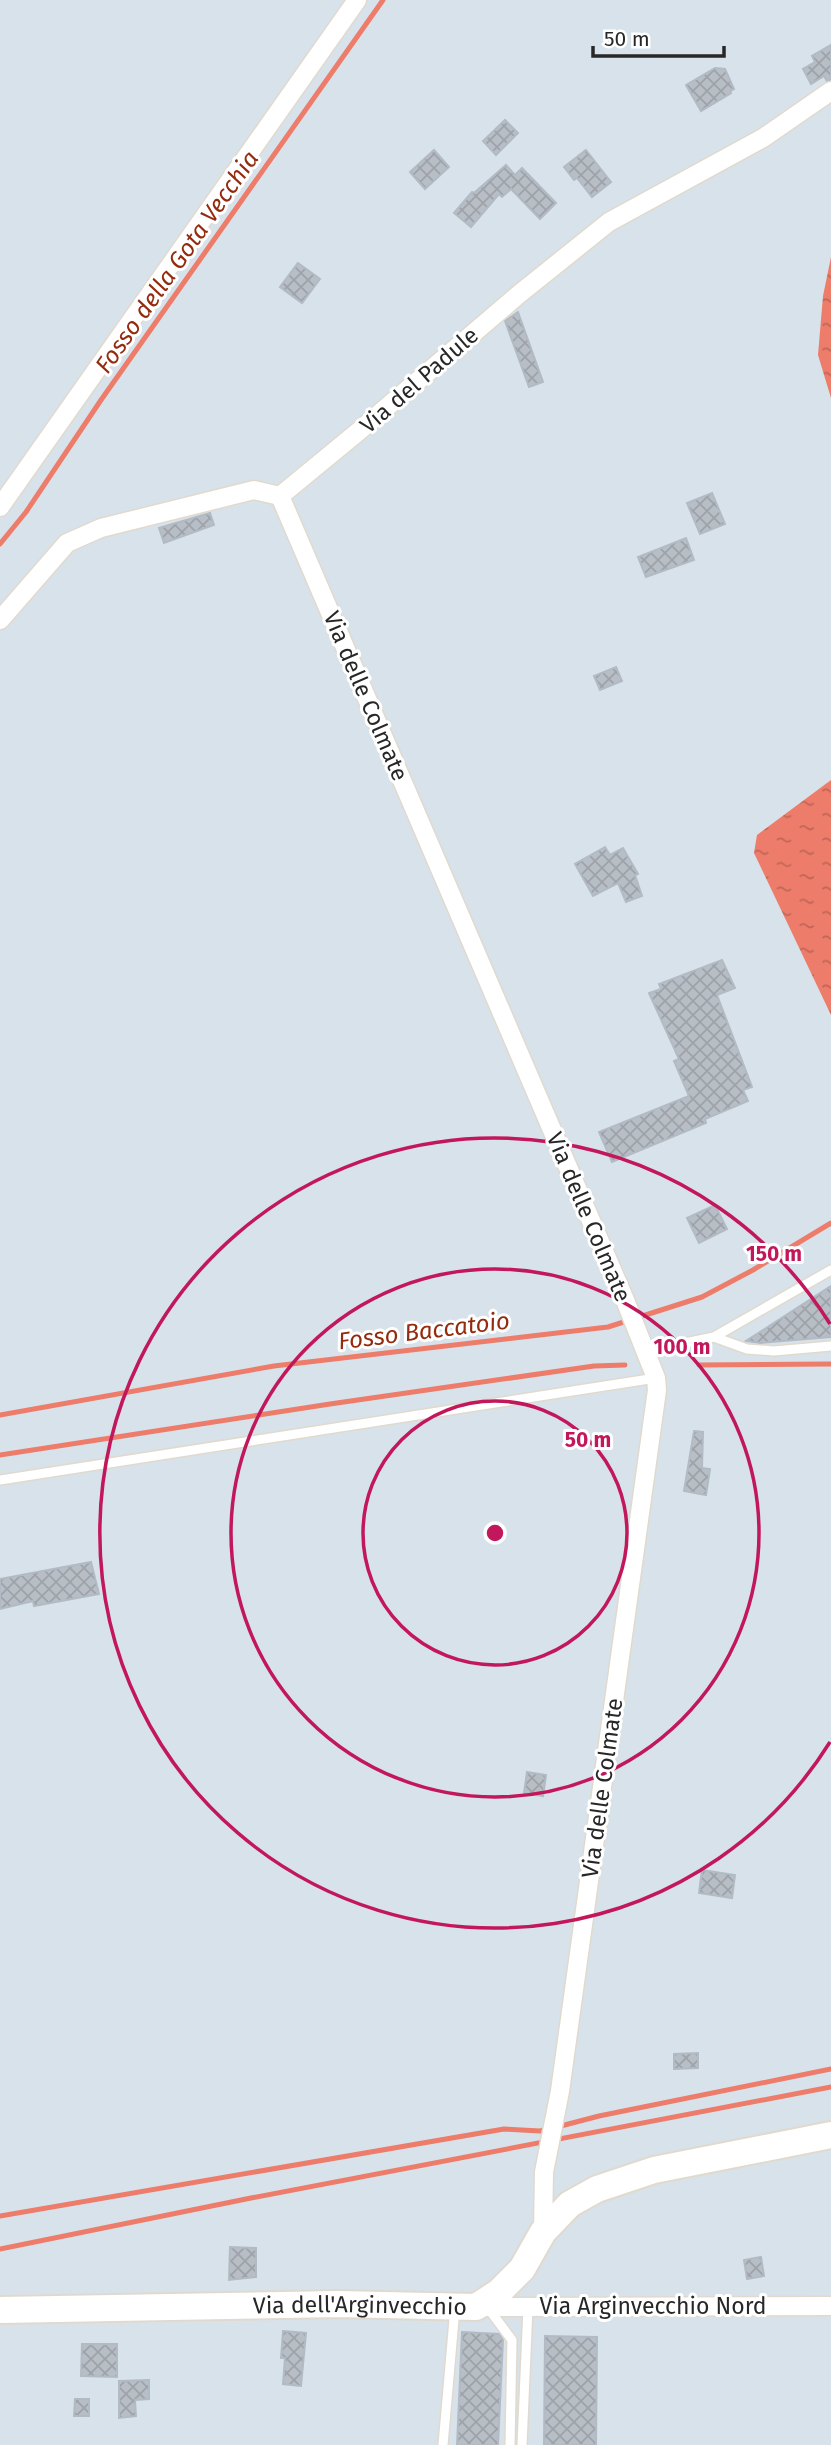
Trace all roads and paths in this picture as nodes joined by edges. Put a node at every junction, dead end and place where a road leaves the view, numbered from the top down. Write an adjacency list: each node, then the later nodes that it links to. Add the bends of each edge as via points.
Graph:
1 (357, 0): 4 (street)
2 (831, 92): 3 (street, Via del Padule, via 762,138 609,222)
3 (280, 496): 5 (street, via 254,490 101,528 67,543); 9 (street, Via delle Colmate)
4 (0, 507)
5 (0, 620)
6 (831, 1270): 7 (lane)
7 (714, 1337): 8 (lane, via 747,1349); 9 (lane)
8 (831, 1346)
9 (646, 1351): 10 (street, Via delle Colmate)
10 (656, 1378): 11 (lane); 13 (street, Via delle Colmate, via 560,2091 544,2172)
11 (0, 1480)
12 (831, 2135): 13 (main road, Via dell'Arginvecchio, via 654,2170 597,2189 570,2204)
13 (543, 2232): 15 (main road, Via dell'Arginvecchio, via 522,2269 499,2292)
14 (831, 2306): 16 (street, Via Arginvecchio Nord)
15 (472, 2307): 16 (street, Via Arginvecchio Nord); 17 (main road, Via dell'Arginvecchio, via 338,2304); 18 (lane); 19 (lane, via 512,2340)
16 (528, 2307): 20 (lane)
17 (0, 2310)
18 (443, 2445)
19 (510, 2445)
20 (522, 2445)

